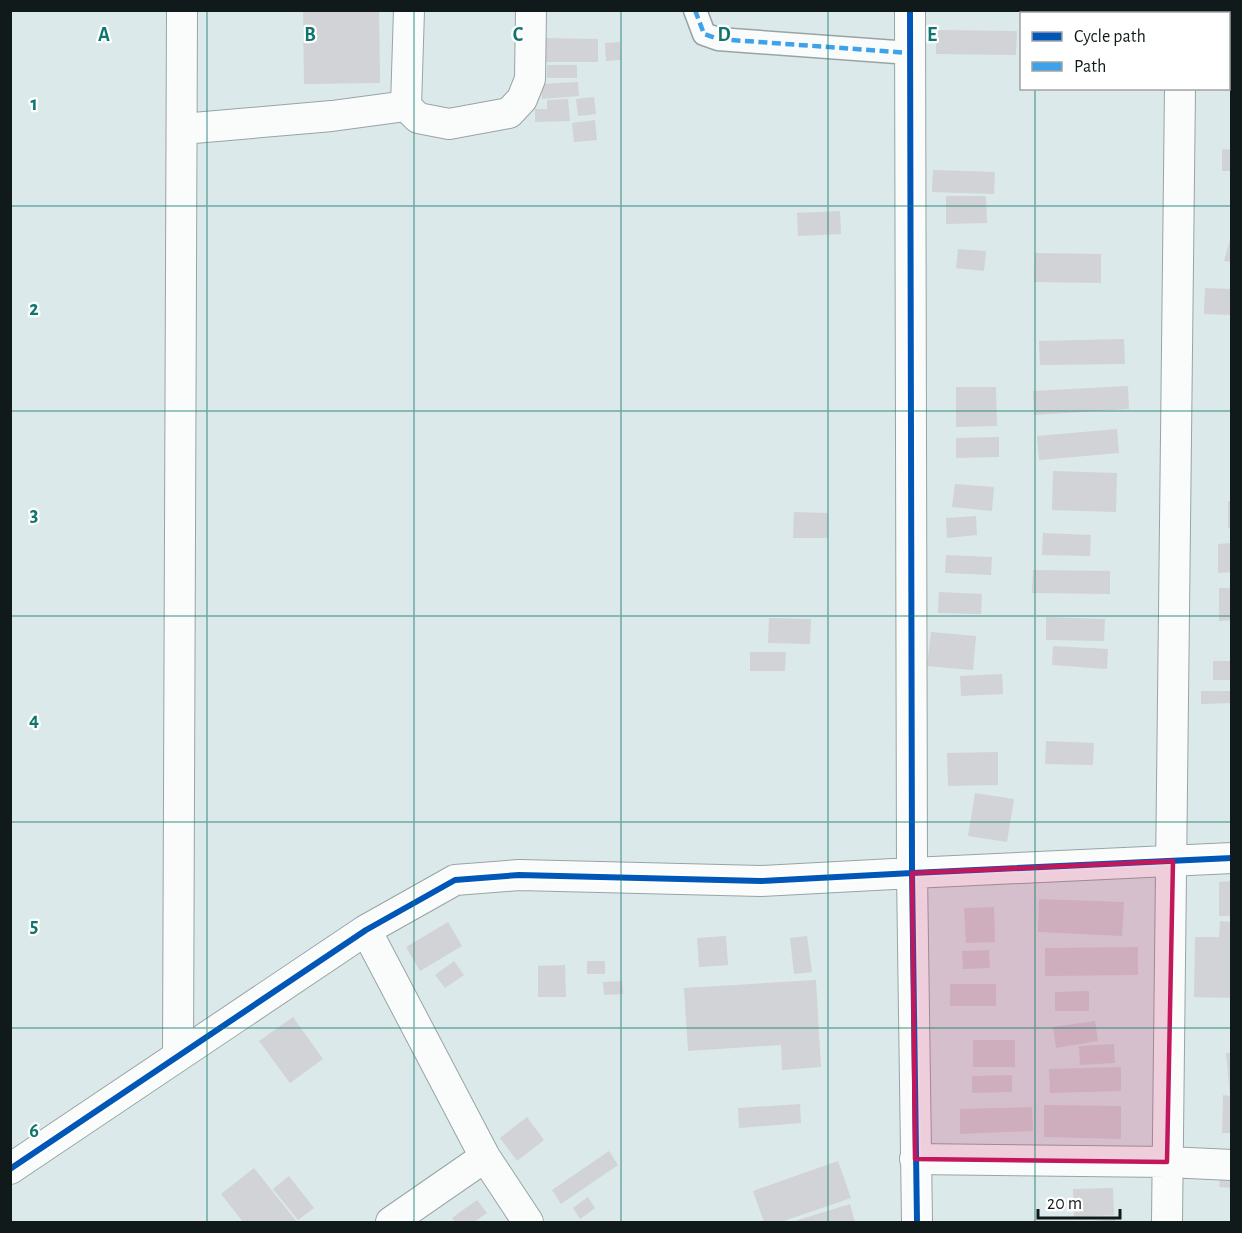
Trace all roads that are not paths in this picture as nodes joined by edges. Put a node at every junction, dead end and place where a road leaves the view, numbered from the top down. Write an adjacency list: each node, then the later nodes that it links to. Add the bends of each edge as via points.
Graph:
1 (182, 10): 9 (street)
2 (410, 10): 8 (street)
3 (531, 10): 8 (street, via 530,79 522,99 509,113 450,124 418,118)
4 (695, 10): 6 (street, via 704,34 718,39)
5 (910, 10): 6 (street)
6 (910, 53): 12 (street)
7 (1180, 90): 11 (street)
8 (406, 106): 9 (street)
9 (182, 129): 14 (street)
10 (1232, 858): 11 (street)
11 (1173, 861): 12 (street); 17 (street)
12 (912, 873): 13 (street, via 761,882 519,875 455,880); 16 (street)
13 (366, 930): 14 (street); 15 (street)
14 (178, 1055): 19 (street)
15 (485, 1157): 20 (street); 21 (street)
16 (915, 1159): 17 (street); 22 (street)
17 (1167, 1162): 18 (street); 23 (street)
18 (1232, 1165)
19 (10, 1169)
20 (391, 1222)
21 (528, 1222)
22 (917, 1222)
23 (1167, 1222)

